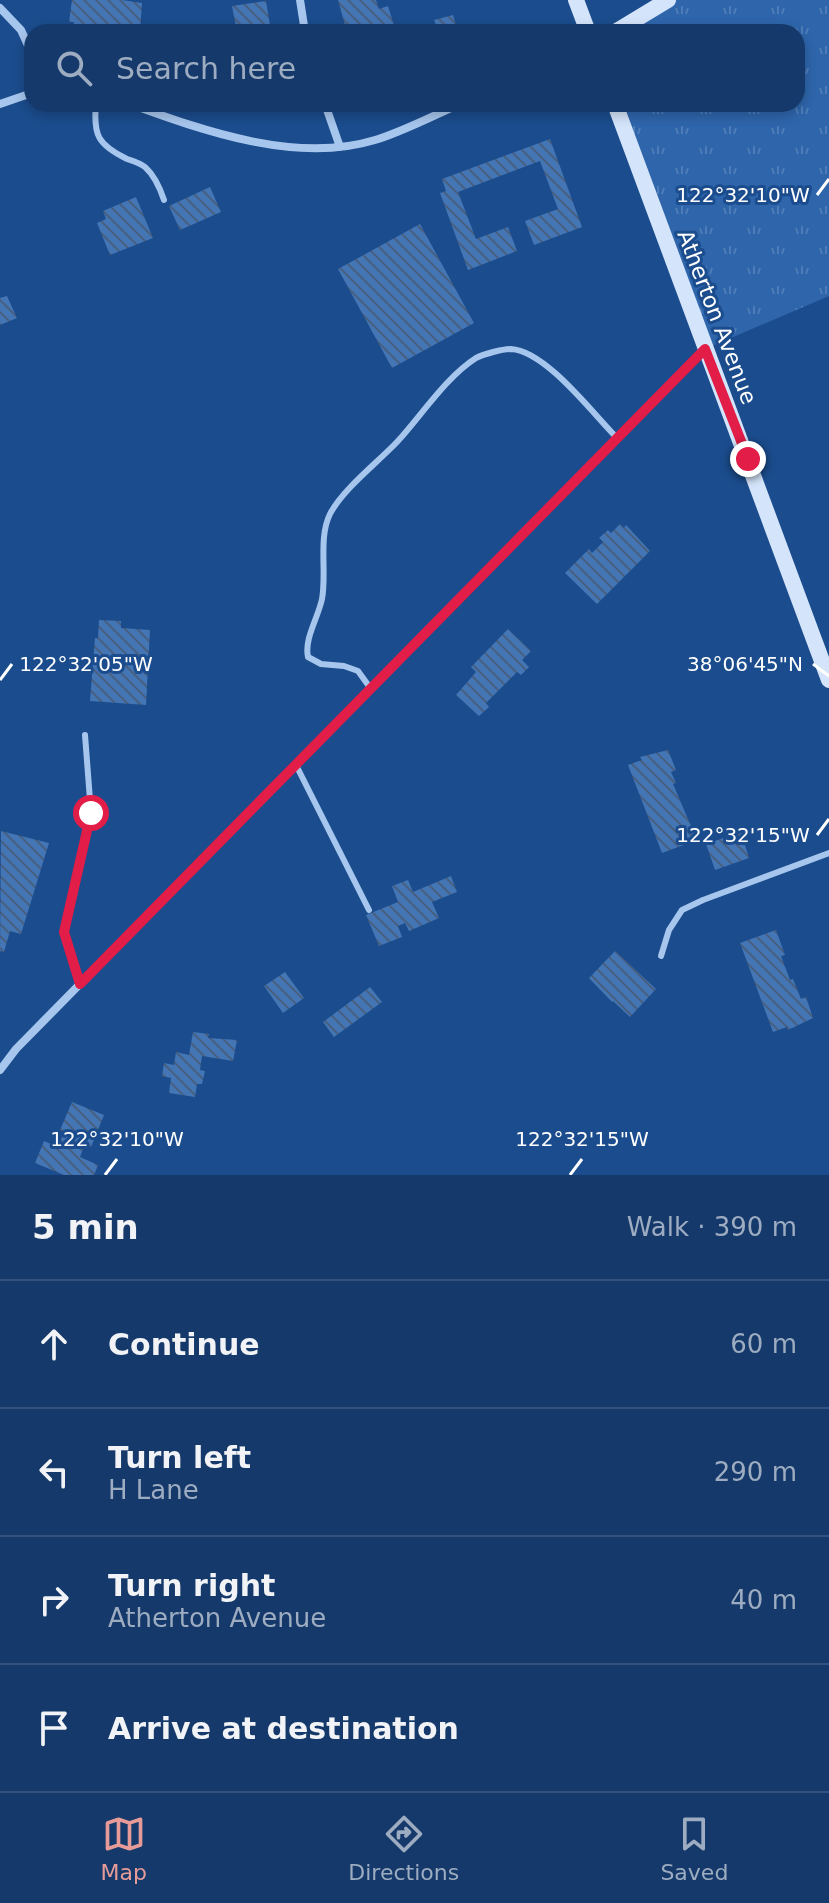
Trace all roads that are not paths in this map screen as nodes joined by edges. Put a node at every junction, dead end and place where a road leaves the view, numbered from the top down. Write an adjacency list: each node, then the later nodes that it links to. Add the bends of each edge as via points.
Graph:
1 (300, 0): 5 (street)
2 (576, 0): 6 (main road)
3 (668, 0): 7 (main road)
4 (0, 8): 8 (street)
5 (304, 24)
6 (585, 24)
7 (628, 24)
8 (24, 37)
9 (24, 96): 10 (street)
10 (0, 104)
11 (95, 112): 17 (lane, via 99,140 144,166)
12 (153, 112): 16 (street, via 291,149)
13 (328, 112): 16 (street)
14 (441, 112): 16 (street, via 375,140)
15 (618, 112): 18 (main road, Atherton Avenue)
16 (340, 147)
17 (164, 200)
18 (705, 349): 19 (street); 20 (main road, Atherton Avenue)
19 (617, 438): 21 (street); 21 (lane, via 559,376 523,352 509,349 478,357 451,378 330,515 323,597 306,646 308,657 358,671)
20 (829, 680)
21 (371, 689): 23 (street)
22 (85, 735): 27 (lane, via 91,813 64,932)
23 (296, 765): 25 (lane); 27 (street)
24 (829, 853): 26 (lane, via 682,910)
25 (369, 910)
26 (661, 956)
27 (80, 984): 28 (street)
28 (0, 1070)

